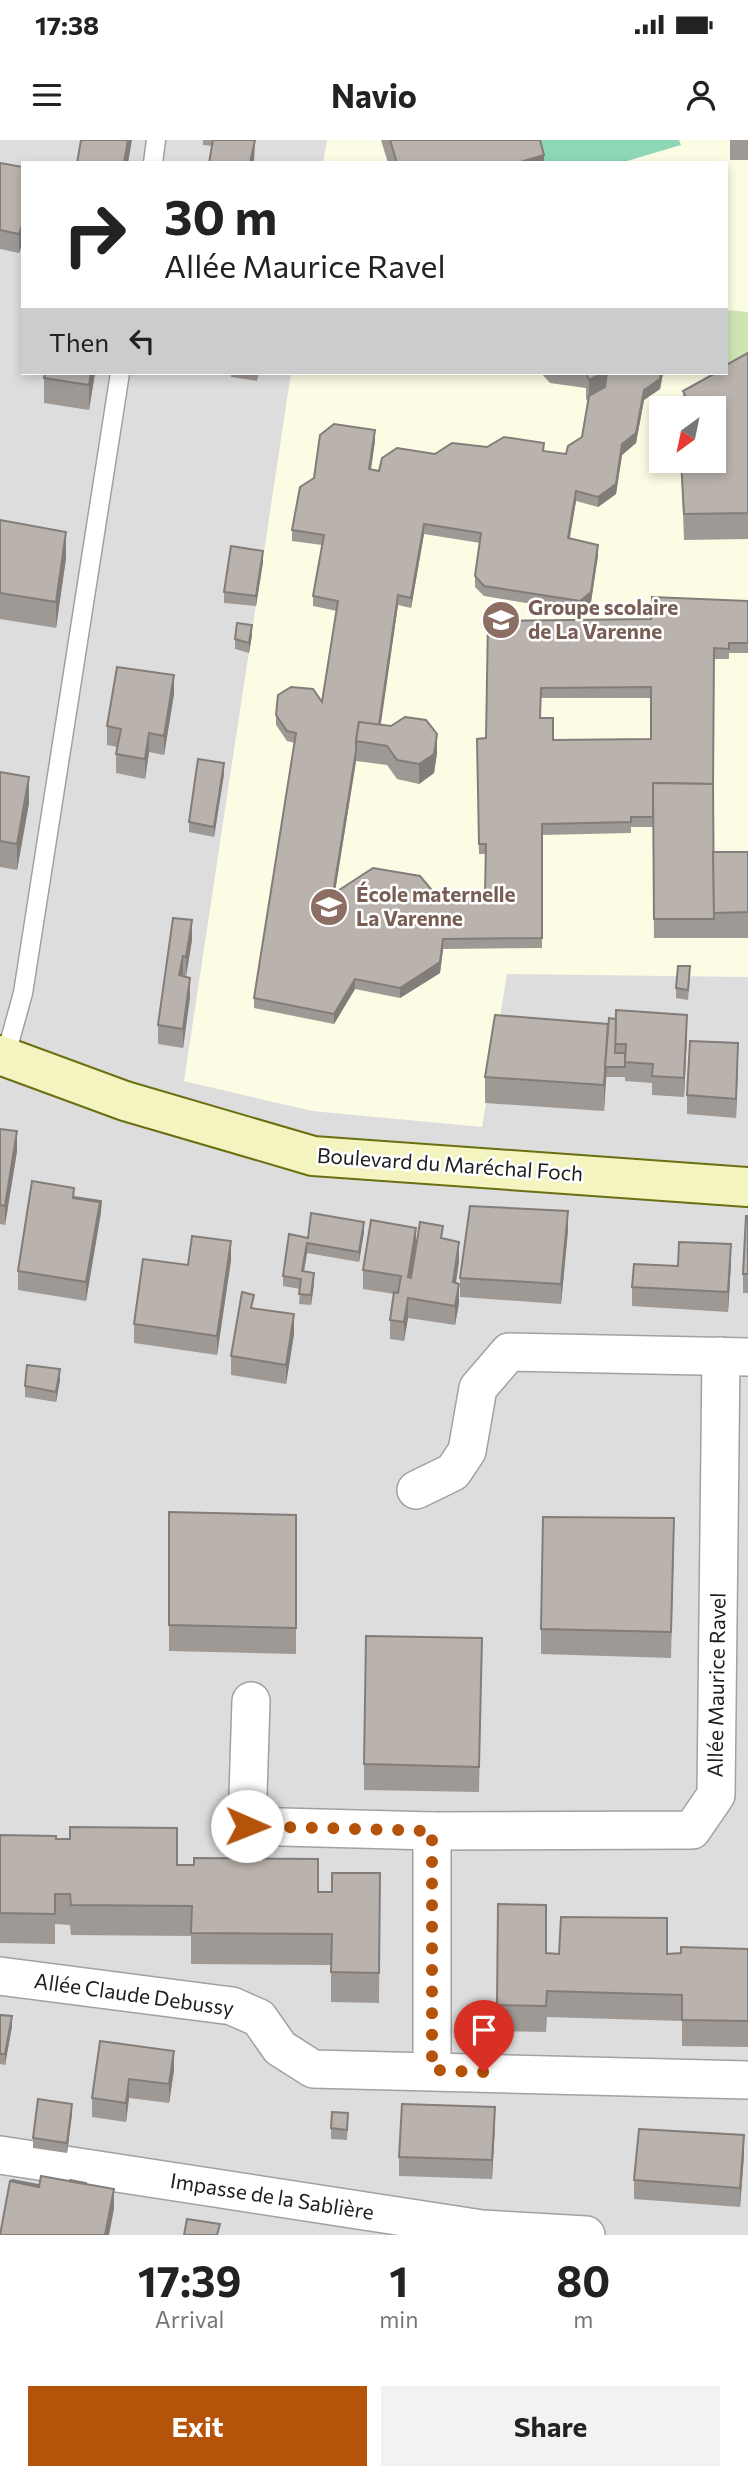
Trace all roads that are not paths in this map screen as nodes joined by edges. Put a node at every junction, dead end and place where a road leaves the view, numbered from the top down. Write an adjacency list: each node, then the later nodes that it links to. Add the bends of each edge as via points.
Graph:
1 (156, 140): 2 (lane)
2 (153, 161)
3 (120, 375): 4 (lane, via 23,993)
4 (3, 1056): 5 (main road, Boulevard du Maréchal Foch, via 125,1101 313,1156)
5 (748, 1186)
6 (735, 1356): 7 (street, Allée Maurice Ravel, via 509,1352 478,1388 467,1451 453,1472); 9 (street, Allée Maurice Ravel, via 716,1795 692,1830)
7 (416, 1490)
8 (251, 1701): 9 (street, Allée Maurice Ravel, via 247,1826)
9 (432, 1831): 11 (street)
10 (0, 1976): 11 (street, Allée Claude Debussy, via 232,2006 259,2018 280,2048 313,2069)
11 (432, 2070): 12 (street, Allée Claude Debussy)
12 (748, 2080)
13 (0, 2155): 14 (street, Impasse de la Sablière, via 482,2229)
14 (586, 2235)

